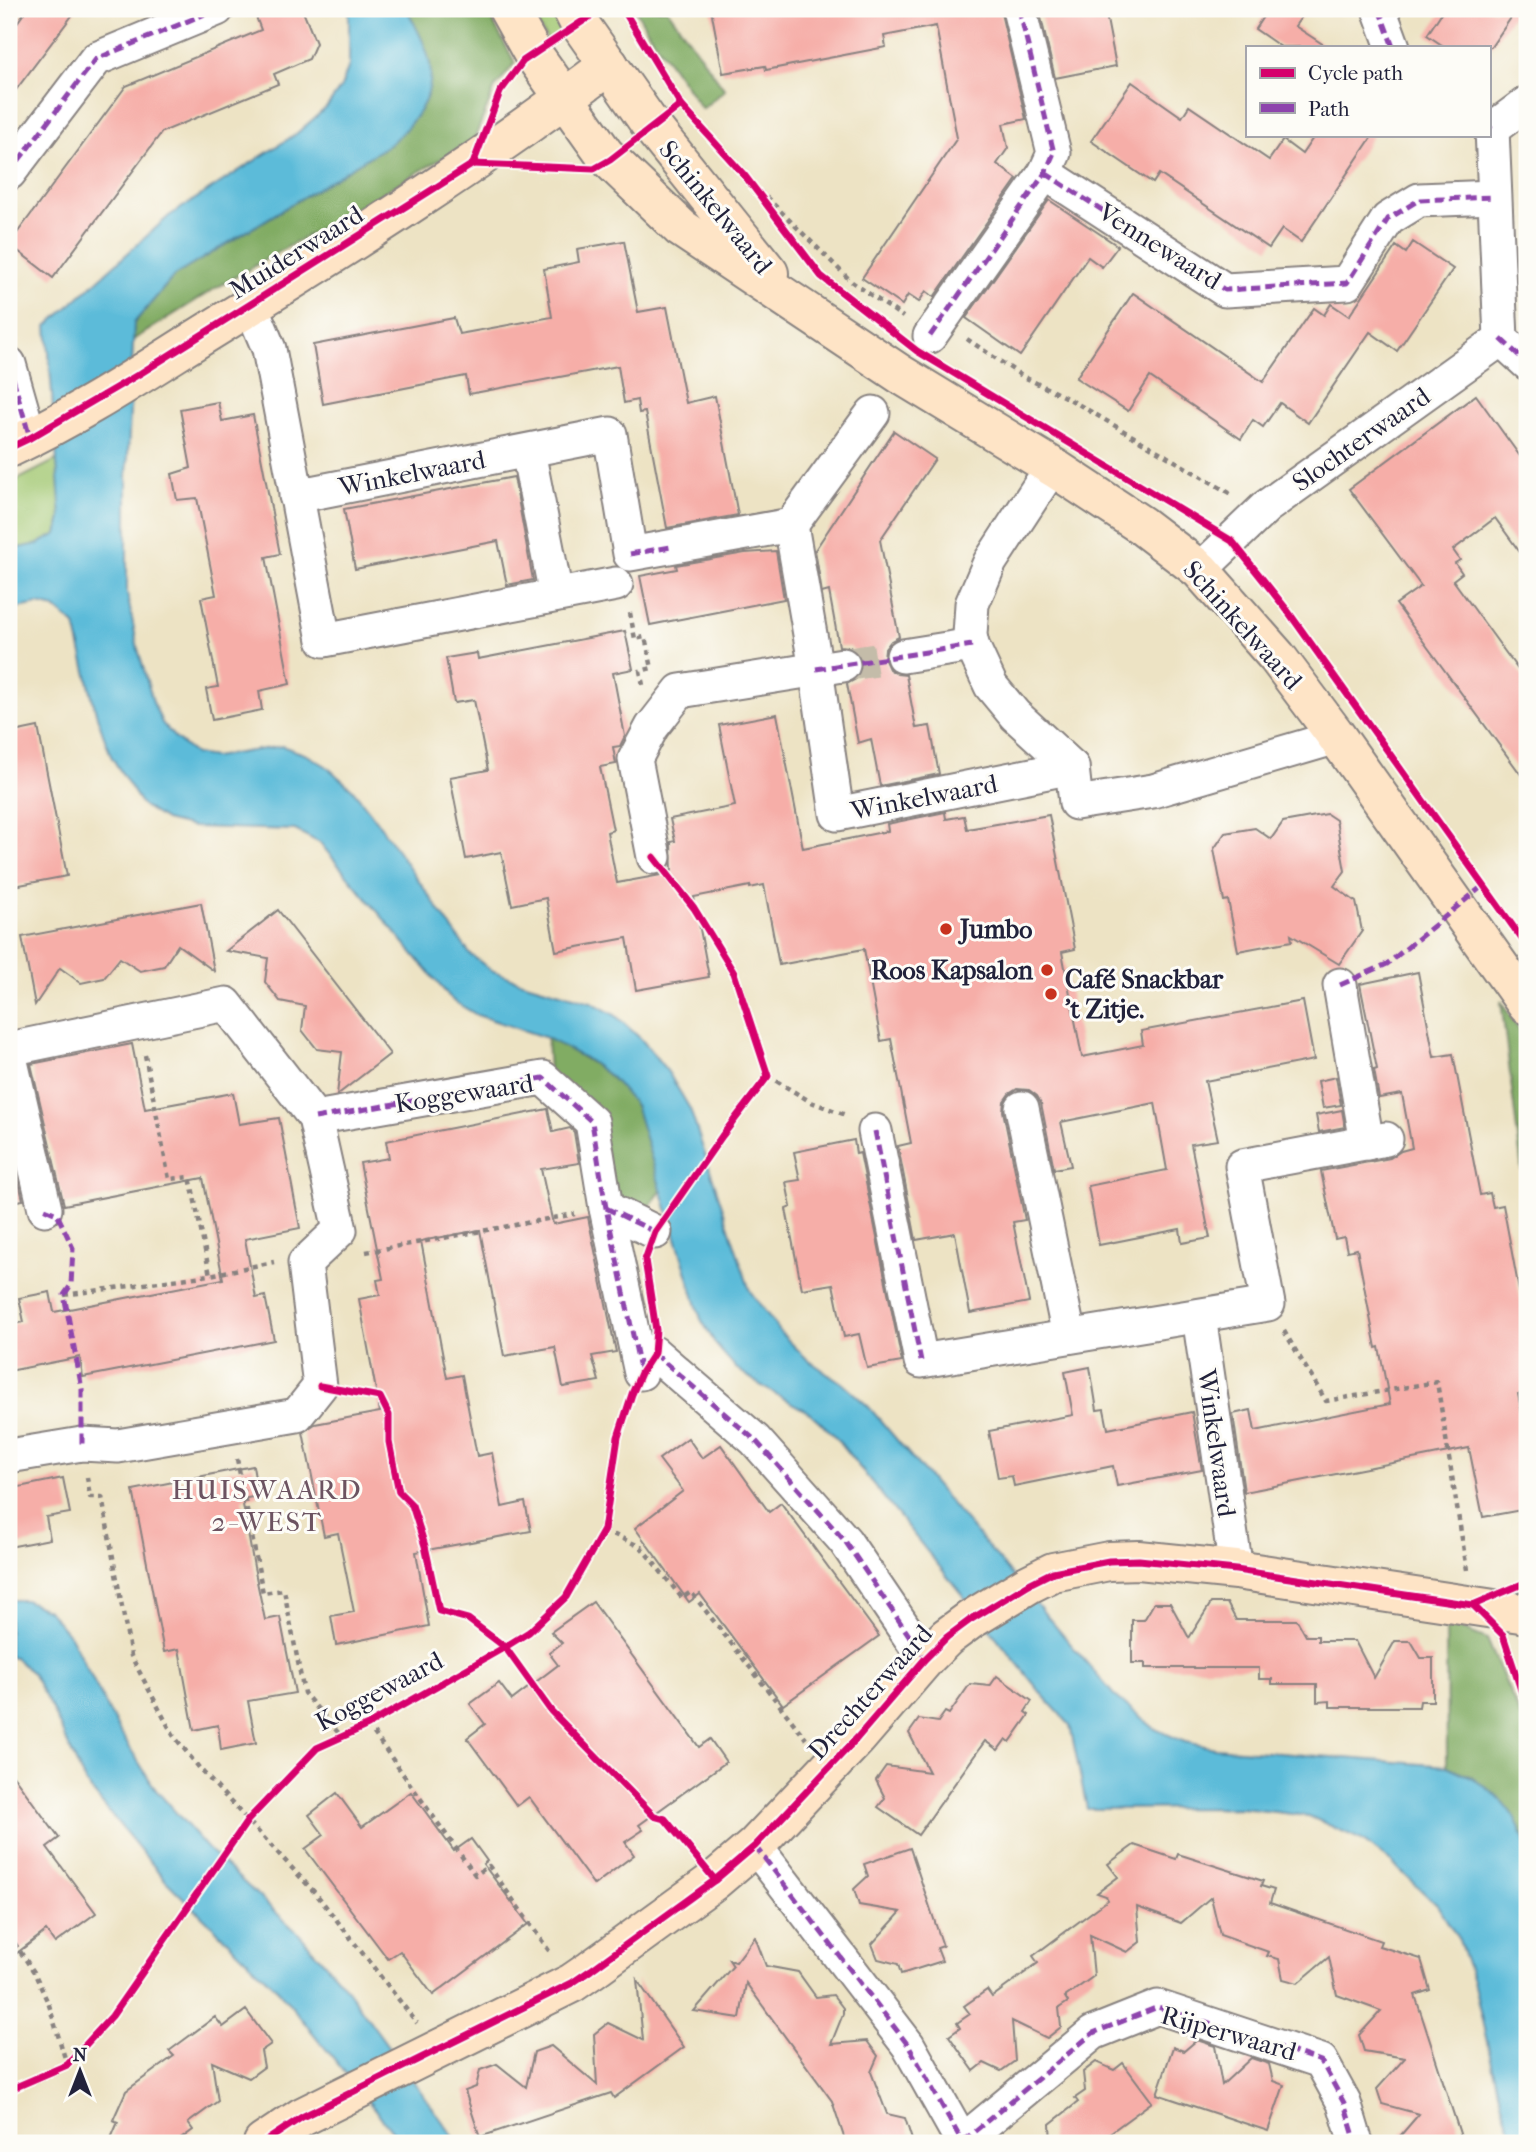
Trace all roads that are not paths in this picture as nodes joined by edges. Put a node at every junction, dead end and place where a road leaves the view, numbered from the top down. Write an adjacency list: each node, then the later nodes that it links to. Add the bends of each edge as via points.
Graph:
1 (217, 9): 11 (street, via 96,59)
2 (508, 9): 8 (street, Schinkelwaard)
3 (572, 9): 7 (street, Schinkelwaard)
4 (1019, 9): 12 (street, via 1054,153)
5 (1379, 9): 6 (street)
6 (1393, 46)
7 (609, 65): 8 (street, Muiderwaard); 14 (street, Schinkelwaard, via 652,127)
8 (563, 100): 14 (street, Schinkelwaard, via 605,155 681,228); 15 (street, Muiderwaard, via 473,164)
9 (1527, 103): 10 (street)
10 (1491, 128): 13 (street)
11 (9, 173)
12 (1045, 173): 13 (street, Vennewaard, via 1226,290 1348,283 1388,219 1419,200); 16 (street)
13 (1494, 197): 17 (street)
14 (791, 301): 23 (street, Schinkelwaard)
15 (251, 306): 21 (street, Muiderwaard); 24 (street, via 269,349)
16 (935, 329)
17 (1501, 339): 18 (street); 26 (street, Slochterwaard, via 1260,513)
18 (1527, 363)
19 (9, 364): 21 (street)
20 (873, 413): 25 (street)
21 (29, 438)
22 (528, 450): 24 (street, Winkelwaard); 25 (street, Winkelwaard, via 610,434 630,554); 27 (street)
23 (1052, 467): 26 (street, Schinkelwaard); 29 (street, via 990,562 972,604)
24 (296, 496): 27 (street, via 324,640)
25 (791, 525): 31 (street, Winkelwaard)
26 (1200, 570): 32 (street, Schinkelwaard, via 1277,657)
27 (556, 595): 28 (street)
28 (622, 595)
29 (972, 645): 30 (street); 33 (street, via 991,686 1015,715)
30 (903, 656)
31 (830, 667): 33 (street, Winkelwaard, via 836,814); 34 (street, via 680,691 635,759)
32 (1337, 737): 33 (street, via 1153,791 1076,803); 36 (street, Schinkelwaard)
33 (1072, 767)
34 (654, 857)
35 (1340, 985): 44 (street, via 1376,1141 1242,1166 1268,1304)
36 (1527, 1005)
37 (9, 1051): 39 (street, via 226,1004); 42 (street)
38 (1022, 1108): 45 (street)
39 (316, 1118): 41 (street, Koggewaard, via 543,1078 592,1122); 46 (street, via 340,1230 305,1263 320,1386 297,1415 118,1446 82,1444)
40 (876, 1131): 45 (street, via 921,1361)
41 (607, 1208): 43 (street); 49 (street, Koggewaard, via 647,1363 755,1440 845,1541)
42 (46, 1209)
43 (655, 1232)
44 (1199, 1316): 45 (street); 47 (street, Winkelwaard)
45 (1069, 1336)
46 (9, 1456)
47 (1236, 1570): 48 (street, Drechterwaard); 49 (street, Drechterwaard, via 1139,1559 1053,1572 970,1620)
48 (1527, 1614)
49 (925, 1659): 50 (street, Drechterwaard)
50 (755, 1846): 51 (street, Rijperwaard, via 908,2045); 52 (street, Drechterwaard, via 572,1983 346,2094)
51 (963, 2142): 53 (street, Rijperwaard, via 1093,2033 1158,2007 1321,2061 1344,2103)
52 (263, 2143)
53 (1356, 2143)

